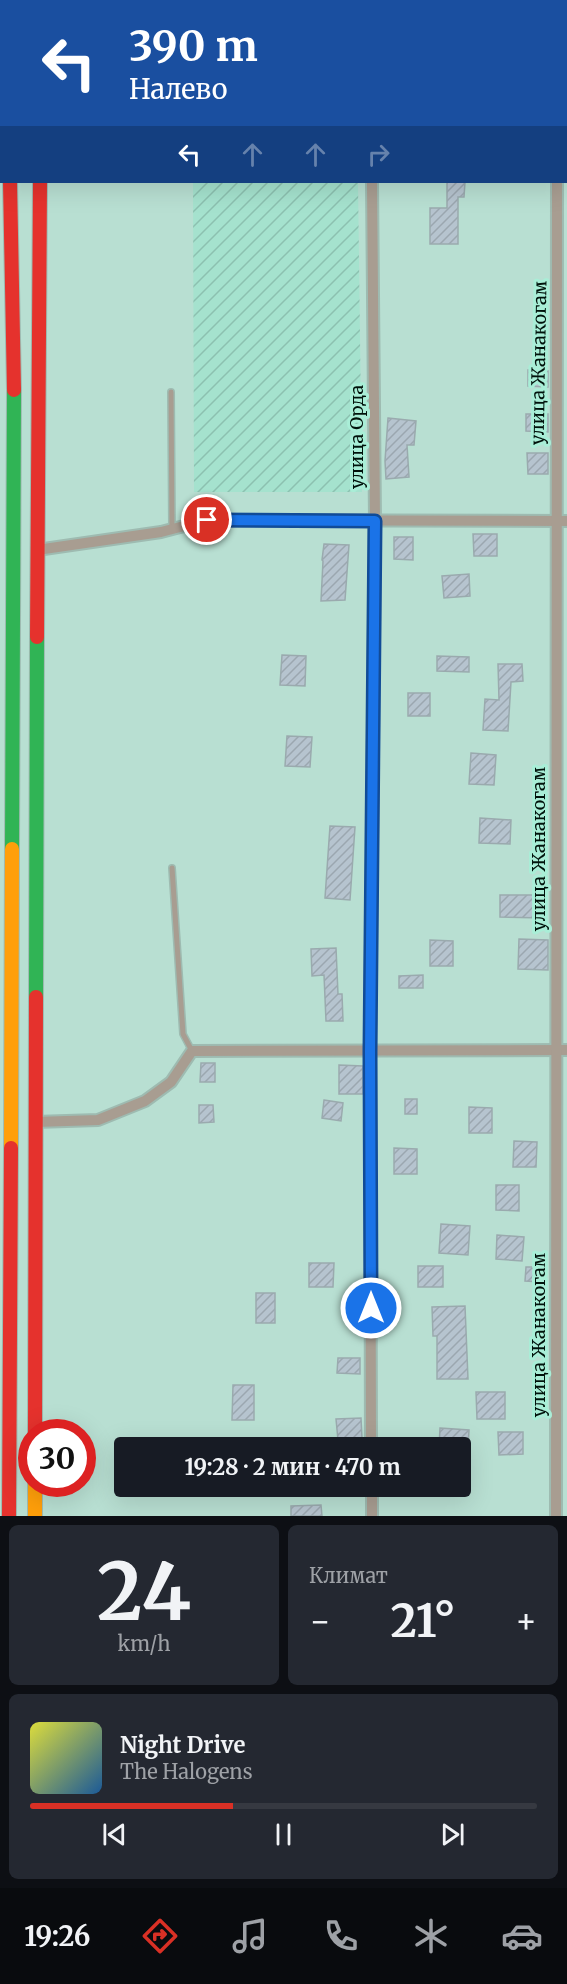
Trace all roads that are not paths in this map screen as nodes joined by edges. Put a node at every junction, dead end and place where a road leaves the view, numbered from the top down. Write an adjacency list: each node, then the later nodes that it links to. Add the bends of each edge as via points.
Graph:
1 (10, 183): 16 (highway)
2 (40, 183): 10 (highway)
3 (372, 183): 6 (street, улица Орда)
4 (557, 183): 7 (street, улица Жанакогам)
5 (171, 392): 9 (lane)
6 (375, 521): 7 (street); 9 (street, via 207,520); 14 (street, улица Орда)
7 (554, 521): 8 (street); 12 (street, улица Жанакогам)
8 (567, 521)
9 (172, 529): 10 (street)
10 (37, 550): 15 (highway)
11 (172, 868): 13 (lane, via 183,1034)
12 (562, 1050): 14 (street); 25 (street, улица Жанакогам)
13 (192, 1051): 14 (street); 15 (street, via 171,1082 145,1101 98,1120)
14 (370, 1052): 19 (street, улица Орда)
15 (34, 1122): 17 (highway)
16 (9, 1149): 17 (highway); 22 (highway)
17 (34, 1149): 18 (highway)
18 (35, 1419)
19 (371, 1437)
20 (35, 1497): 23 (highway)
21 (372, 1497): 24 (street)
22 (9, 1516)
23 (35, 1516)
24 (372, 1516)
25 (556, 1516)

